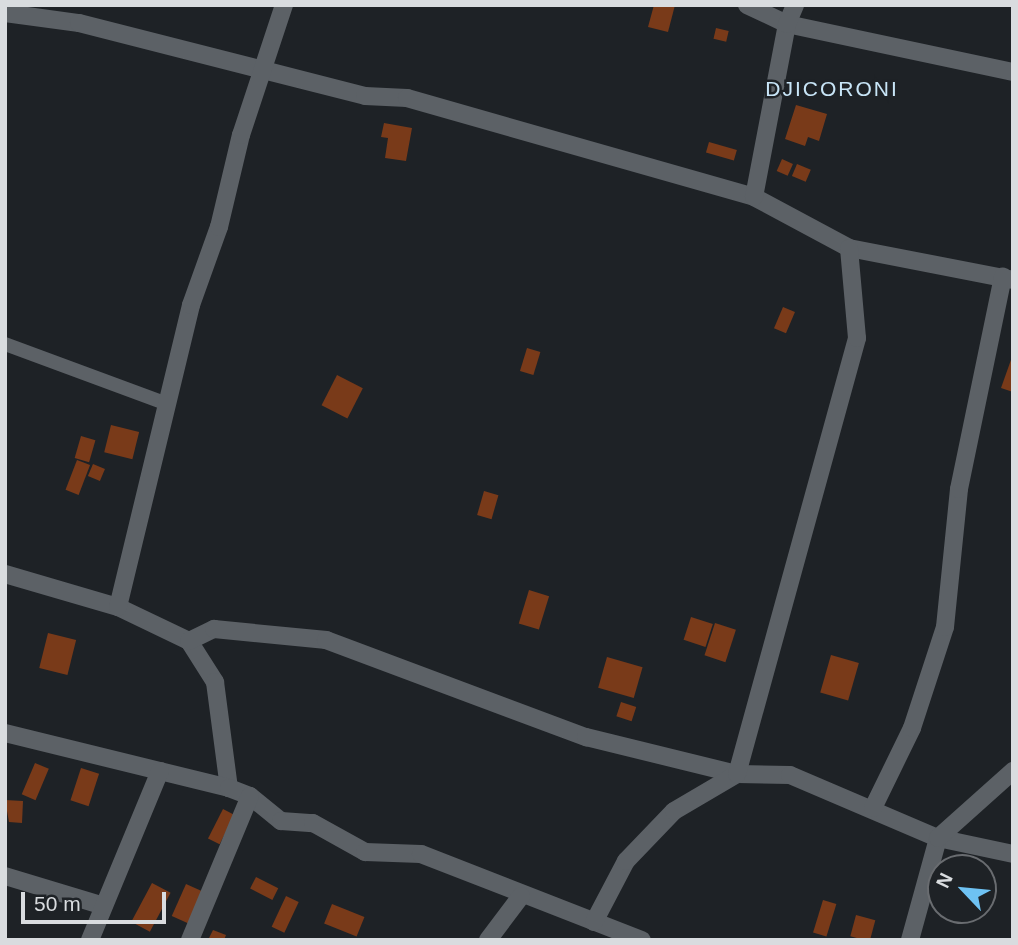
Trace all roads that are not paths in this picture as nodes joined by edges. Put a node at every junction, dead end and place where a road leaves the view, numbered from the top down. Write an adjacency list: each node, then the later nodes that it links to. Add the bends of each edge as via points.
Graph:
1 (285, 5): 6 (street)
2 (747, 5): 5 (street)
3 (795, 5): 5 (street)
4 (5, 13): 6 (street, via 79,23)
5 (787, 24): 7 (street); 8 (street)
6 (263, 71): 8 (street, via 365,96 407,98); 12 (street, via 219,228 191,305)
7 (1013, 72)
8 (754, 197): 9 (street)
9 (849, 248): 10 (street); 19 (street, via 857,338)
10 (1008, 278): 22 (street, via 959,489 945,626 912,729)
11 (5, 344): 12 (street)
12 (167, 404): 14 (street)
13 (5, 574): 14 (street)
14 (118, 607): 15 (street)
15 (189, 641): 19 (street, via 214,629 326,639 586,737); 20 (street, via 215,682)
16 (5, 733): 17 (street)
17 (160, 771): 20 (street); 27 (street)
18 (1013, 771): 23 (street)
19 (737, 774): 22 (street, via 790,775); 28 (street, via 674,810 626,861)
20 (229, 788): 21 (street)
21 (250, 796): 26 (street, via 281,821 313,823 365,852 421,854); 30 (street)
22 (873, 808): 23 (street)
23 (938, 838): 24 (street); 33 (street)
24 (1013, 854)
25 (5, 876): 27 (street)
26 (521, 896): 28 (street); 31 (street)
27 (104, 906): 29 (street)
28 (594, 922): 32 (street)
29 (90, 940)
30 (190, 940)
31 (488, 940)
32 (642, 940)
33 (909, 940)

